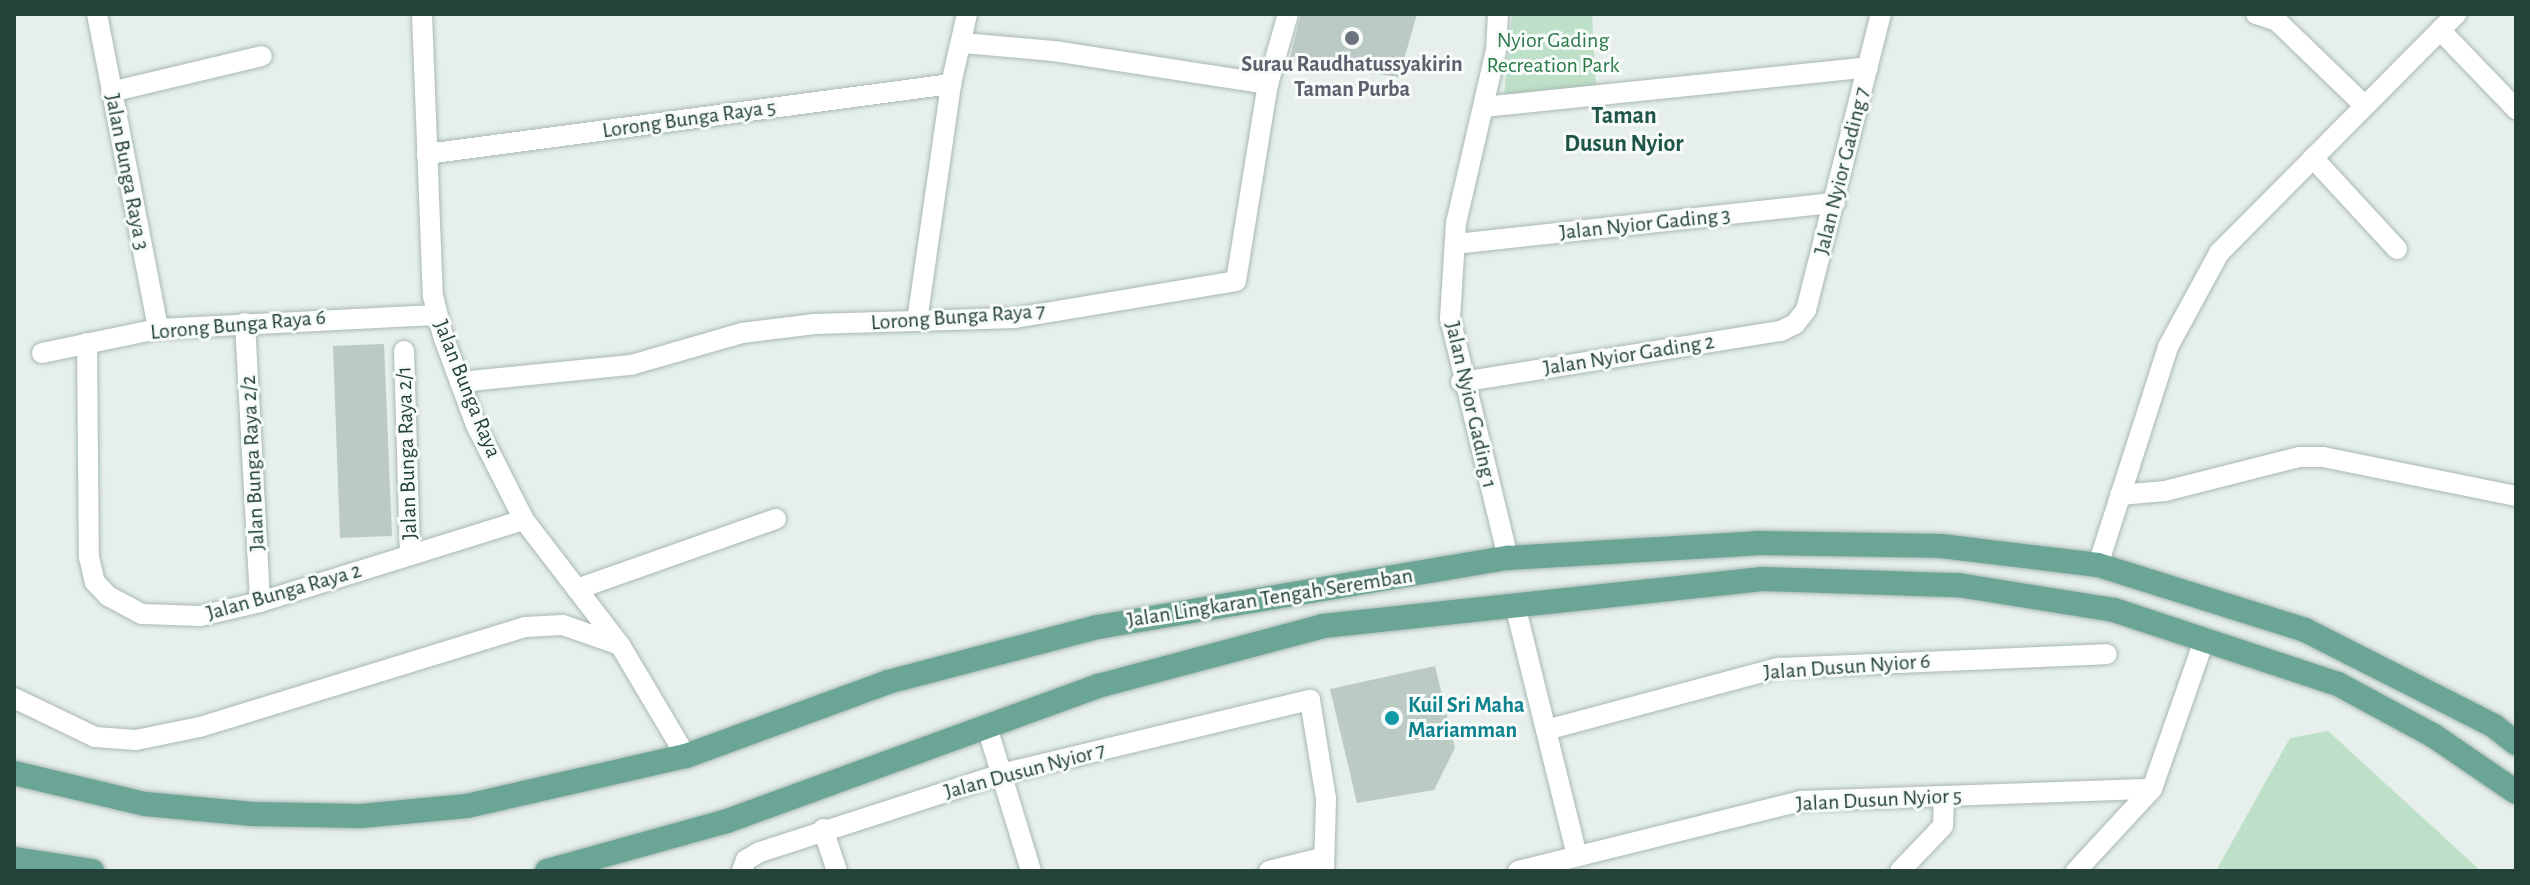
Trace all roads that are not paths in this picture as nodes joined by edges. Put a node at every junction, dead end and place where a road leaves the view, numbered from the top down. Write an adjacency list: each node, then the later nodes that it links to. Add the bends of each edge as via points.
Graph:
1 (97, 14): 15 (street, Jalan Bunga Raya 3)
2 (422, 14): 19 (street, Jalan Bunga Raya)
3 (967, 14): 10 (street)
4 (1288, 14): 14 (street, Lorong Bunga Raya 7)
5 (1498, 14): 17 (street, Jalan Nyior Gading 1)
6 (1881, 14): 12 (street, Jalan Nyior Gading 7)
7 (2256, 14): 16 (street, via 2277,21)
8 (2456, 14): 9 (street)
9 (2440, 30): 16 (street); 18 (street)
10 (963, 43): 13 (street); 14 (street, via 1054,51)
11 (262, 56): 15 (street)
12 (1868, 67): 17 (street); 21 (street, Jalan Nyior Gading 7)
13 (951, 84): 19 (street, Lorong Bunga Raya 5); 25 (street)
14 (1268, 84): 25 (street, Lorong Bunga Raya 7, via 1236,281 1015,318)
15 (111, 92): 28 (street, Jalan Bunga Raya 3)
16 (2365, 106): 20 (street)
17 (1484, 107): 22 (street, Jalan Nyior Gading 1)
18 (2516, 109)
19 (427, 154): 24 (street, Jalan Bunga Raya)
20 (2313, 158): 23 (street); 34 (street, via 2219,253 2168,347)
21 (1835, 203): 22 (street, Jalan Nyior Gading 3); 27 (street, Jalan Nyior Gading 7, via 1806,310)
22 (1455, 244): 33 (street, Jalan Nyior Gading 1, via 1450,318)
23 (2397, 249)
24 (436, 315): 26 (street, Lorong Bunga Raya 6); 32 (street, Jalan Bunga Raya)
25 (917, 321): 32 (street, Lorong Bunga Raya 7, via 742,333 631,365)
26 (245, 323): 28 (street, Lorong Bunga Raya 6); 42 (street, Jalan Bunga Raya 2/2)
27 (1795, 324): 33 (street, Jalan Nyior Gading 2, via 1781,331)
28 (158, 329): 29 (street, Lorong Bunga Raya 6)
29 (87, 343): 31 (street, Lorong Bunga Raya 6); 42 (street, Jalan Bunga Raya 2, via 89,557 95,582 124,606 168,618)
30 (404, 351): 38 (street, Jalan Bunga Raya 2/1)
31 (42, 353)
32 (460, 382): 37 (street, Jalan Bunga Raya)
33 (1461, 382): 39 (street, Jalan Nyior Gading 1)
34 (2120, 495): 35 (street, via 2165,491 2299,457 2323,457); 40 (street)
35 (2516, 496)
36 (776, 519): 41 (street)
37 (524, 520): 38 (street, Jalan Bunga Raya 2); 41 (street, Jalan Bunga Raya)
38 (410, 555): 42 (street, Jalan Bunga Raya 2)
39 (1508, 558): 40 (main road, Jalan Lingkaran Tengah Seremban, via 1758,543 1941,546); 51 (main road, Jalan Lingkaran Tengah Seremban, via 1098,627 888,682)
40 (2098, 565): 50 (main road, Jalan Lingkaran Tengah Seremban, via 2305,630 2494,726)
41 (577, 589): 45 (street, Jalan Bunga Raya)
42 (260, 602)
43 (1515, 605): 44 (main road, Jalan Lingkaran Tengah Seremban, via 1762,579 1958,585 2114,610); 48 (main road, Jalan Lingkaran Tengah Seremban, via 1323,626 1098,686); 49 (street)
44 (2205, 638): 56 (street); 57 (main road, Jalan Lingkaran Tengah Seremban, via 2338,684 2434,736)
45 (620, 645): 47 (street, via 563,625 525,627 200,727 136,740 95,737); 51 (street, Jalan Bunga Raya)
46 (2107, 654): 49 (street, Jalan Dusun Nyior 6, via 1778,668)
47 (14, 698)
48 (987, 727): 53 (street); 66 (main road, Jalan Lingkaran Tengah Seremban, via 727,821)
49 (1546, 730): 61 (street)
50 (2516, 743)
51 (686, 756): 54 (main road, Jalan Lingkaran Tengah Seremban, via 467,806 361,816 145,804)
52 (14, 773): 54 (main road, Jalan Lingkaran Tengah Seremban)
53 (1001, 774): 59 (street, Jalan Dusun Nyior 7); 64 (street, Jalan Dusun Nyior 7, via 1310,700 1326,799); 68 (street)
54 (42, 781): 55 (main road)
55 (14, 787)
56 (2152, 789): 58 (street, Jalan Dusun Nyior 5); 72 (street)
57 (2516, 792)
58 (1944, 797): 61 (street, Jalan Dusun Nyior 5, via 1801,801); 71 (street, via 1943,826)
59 (823, 829): 63 (street, Jalan Dusun Nyior 7); 67 (street)
60 (14, 845): 62 (main road)
61 (1577, 856): 70 (street, Jalan Dusun Nyior 5)
62 (25, 860): 65 (main road)
63 (744, 865)
64 (1323, 865): 69 (street)
65 (92, 871)
66 (547, 871)
67 (837, 871)
68 (1031, 871)
69 (1269, 871)
70 (1518, 871)
71 (1900, 871)
72 (2076, 871)

